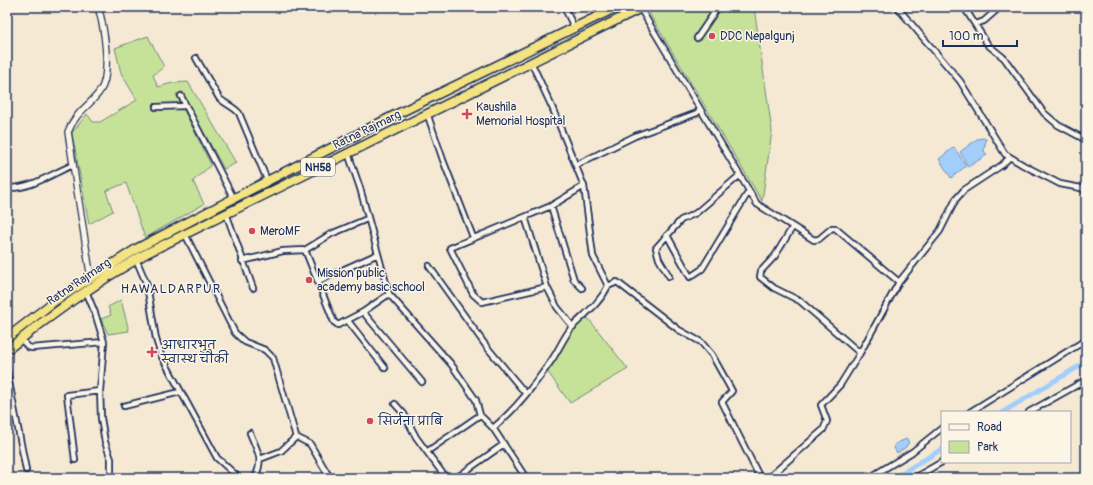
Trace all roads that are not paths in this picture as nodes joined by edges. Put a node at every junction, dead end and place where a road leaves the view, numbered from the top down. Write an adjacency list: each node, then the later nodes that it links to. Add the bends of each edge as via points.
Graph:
1 (98, 7): 22 (street, via 106,37 105,82 100,92 78,113 69,127)
2 (564, 7): 10 (street)
3 (617, 7): 10 (highway, Ratna Rajmarg / NH58)
4 (718, 7): 11 (street)
5 (897, 7): 21 (street, via 955,74 1005,154)
6 (964, 7): 9 (street)
7 (1000, 7): 9 (street, via 984,21)
8 (641, 8): 13 (highway, Ratna Rajmarg / NH58); 17 (street)
9 (976, 24): 19 (street, via 988,45 1004,58 1044,113 1058,125)
10 (575, 29): 25 (highway, Ratna Rajmarg / NH58)
11 (697, 38)
12 (196, 58): 25 (street, via 219,98 239,113)
13 (530, 62): 18 (highway, Ratna Rajmarg / NH58); 23 (street)
14 (180, 96): 15 (street)
15 (184, 106): 16 (street); 30 (street)
16 (156, 107)
17 (700, 108): 23 (street, via 696,113 635,136); 24 (street)
18 (427, 113): 20 (highway, Ratna Rajmarg / NH58); 38 (street)
19 (1086, 140)
20 (348, 152): 32 (highway, Ratna Rajmarg / NH58); 34 (street)
21 (1010, 157): 29 (street, via 1060,184 1081,188); 47 (street, via 964,190 956,199 940,231)
22 (73, 165): 27 (street, via 19,189); 44 (street)
23 (576, 165): 26 (street)
24 (740, 175): 28 (street); 37 (street, via 696,213 681,220)
25 (267, 180): 30 (highway, Ratna Rajmarg / NH58)
26 (584, 186): 31 (street); 48 (street, via 593,256)
27 (7, 188)
28 (749, 191): 35 (street, via 757,204); 37 (street, via 702,269 690,277)
29 (1086, 192)
30 (233, 197): 44 (highway, Ratna Rajmarg / NH58)
31 (551, 206): 33 (street); 51 (street, via 574,280)
32 (226, 213): 36 (highway, Ratna Rajmarg / NH58); 42 (street)
33 (525, 217): 38 (street); 49 (street)
34 (368, 219): 39 (street, via 331,234); 40 (street)
35 (792, 228): 47 (street, via 814,240 835,228); 62 (street, via 760,276 774,288 800,301)
36 (185, 234): 41 (highway, Ratna Rajmarg / NH58); 78 (street, via 235,333 245,342 265,350 273,358)
37 (667, 235): 45 (street, via 656,248 659,259)
38 (473, 237): 49 (street, via 450,248 473,294 482,302)
39 (305, 250): 42 (street, via 283,251); 46 (street)
40 (378, 254): 46 (street); 53 (street)
41 (136, 259): 52 (highway, Ratna Rajmarg / NH58); 68 (street, via 147,285 161,355)
42 (242, 261): 50 (street)
43 (429, 266): 69 (street, via 486,346)
44 (91, 276): 52 (street); 57 (highway, Ratna Rajmarg / NH58)
45 (670, 276)
46 (318, 282): 55 (street, via 334,322 338,326)
47 (898, 282): 62 (street)
48 (608, 286): 56 (street, via 600,299); 92 (street, via 617,282 622,284 636,298 708,349 732,391 722,402)
49 (547, 287): 56 (street, via 557,307)
50 (252, 288)
51 (582, 288)
52 (89, 289): 58 (highway, Ratna Rajmarg / NH58); 60 (street)
53 (389, 294): 54 (street); 74 (street, via 451,364 476,400)
54 (363, 312): 55 (street); 66 (street)
55 (348, 321): 63 (street)
56 (573, 327): 69 (street)
57 (7, 338)
58 (21, 338): 60 (street, via 32,348); 61 (highway, Ratna Rajmarg / NH58)
59 (1086, 340): 72 (street)
60 (104, 342): 67 (street)
61 (7, 350)
62 (860, 353): 93 (street, via 840,385 821,405 827,421 823,430)
63 (385, 368)
64 (7, 371): 84 (street)
65 (1086, 380): 73 (street)
66 (422, 382)
67 (100, 391): 82 (street, via 67,395); 86 (street, via 101,418 111,459)
68 (180, 392): 71 (street); 87 (street, via 217,458)
69 (526, 394): 75 (street, via 508,416)
70 (395, 404): 80 (street)
71 (124, 406)
72 (972, 411)
73 (1031, 411)
74 (480, 415): 75 (street); 80 (street)
75 (493, 428): 79 (street)
76 (941, 429): 94 (street, via 912,452)
77 (250, 433): 81 (street)
78 (296, 437): 81 (street, via 281,451); 85 (street, via 310,444)
79 (504, 444): 90 (street); 91 (street)
80 (428, 452): 89 (street)
81 (260, 459): 88 (street)
82 (75, 460)
83 (941, 463): 95 (street)
84 (26, 470)
85 (327, 477)
86 (111, 478)
87 (239, 478)
88 (255, 478)
89 (446, 478)
90 (456, 478)
91 (526, 478)
92 (760, 478)
93 (768, 478)
94 (869, 478)
95 (914, 478)

